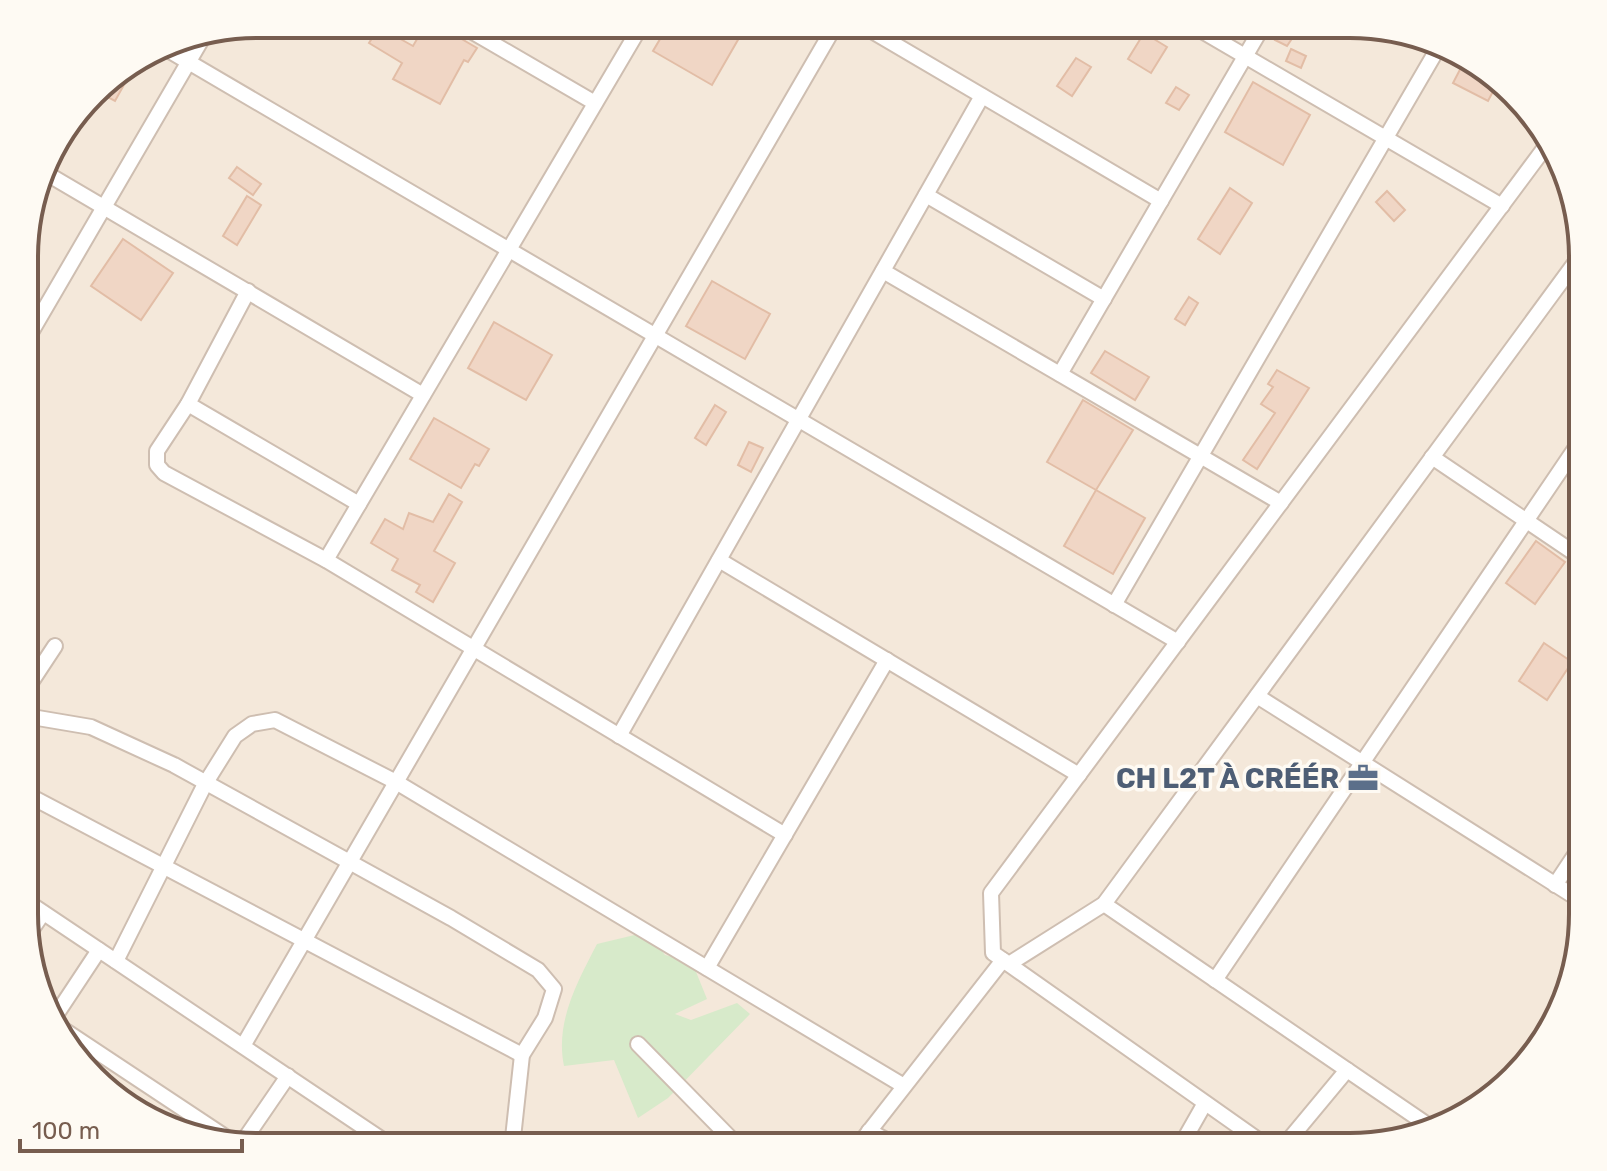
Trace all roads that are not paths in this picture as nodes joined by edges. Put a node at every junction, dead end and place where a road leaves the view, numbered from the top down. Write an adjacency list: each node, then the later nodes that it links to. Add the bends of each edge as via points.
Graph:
1 (483, 38): 13 (street)
2 (634, 38): 13 (street)
3 (828, 38): 27 (street)
4 (884, 38): 12 (street)
5 (1214, 38): 10 (street)
6 (1256, 38): 10 (street)
7 (198, 46): 11 (street)
8 (176, 54): 11 (street)
9 (1434, 55): 14 (street)
10 (1245, 56): 14 (street); 18 (street)
11 (189, 62): 20 (street); 21 (street)
12 (982, 96): 17 (street); 18 (street)
13 (595, 103): 21 (street)
14 (1386, 138): 19 (street); 32 (street)
15 (1542, 152): 19 (street)
16 (53, 177): 20 (street)
17 (926, 195): 22 (street); 25 (street)
18 (1161, 201): 25 (street)
19 (1502, 206): 35 (street)
20 (104, 207): 24 (street); 26 (street)
21 (509, 250): 27 (street); 29 (street)
22 (883, 271): 28 (street); 31 (street)
23 (1569, 271): 33 (street)
24 (248, 291): 29 (street); 30 (street)
25 (1104, 299): 28 (street)
26 (38, 320)
27 (655, 336): 31 (street); 44 (street)
28 (1060, 374): 32 (street)
29 (423, 395): 36 (street)
30 (188, 404): 36 (street); 39 (street, via 157,451 157,465 164,473)
31 (798, 420): 40 (street); 41 (street)
32 (1201, 456): 35 (street); 41 (street)
33 (1432, 457): 37 (street); 47 (street)
34 (1569, 458): 37 (street)
35 (1281, 503): 42 (street)
36 (359, 504): 39 (street)
37 (1526, 521): 38 (street); 50 (street)
38 (1569, 550)
39 (326, 560): 44 (street)
40 (719, 560): 45 (street); 49 (street)
41 (1114, 605): 42 (street)
42 (1178, 642): 51 (street)
43 (55, 646): 46 (street)
44 (474, 649): 49 (street); 52 (street)
45 (887, 660): 51 (street); 55 (street)
46 (38, 672)
47 (1257, 696): 50 (street); 61 (street)
48 (38, 718): 53 (street, via 91,727)
49 (619, 736): 55 (street)
50 (1362, 763): 59 (street); 70 (street)
51 (1079, 775): 68 (street, via 991,893 993,953)
52 (396, 782): 53 (street, via 275,720 252,724 235,736); 56 (street); 69 (street)
53 (205, 784): 56 (street); 58 (street)
54 (38, 800): 58 (street)
55 (785, 835): 69 (street)
56 (349, 863): 65 (street); 75 (street, via 538,970 554,989 545,1018)
57 (1569, 864): 59 (street)
58 (164, 867): 65 (street); 67 (street)
59 (1555, 885): 60 (street)
60 (1569, 894)
61 (1104, 904): 68 (street); 70 (street)
62 (38, 909): 63 (street)
63 (43, 913): 64 (street); 66 (street)
64 (38, 920)
65 (304, 941): 74 (street); 75 (street)
66 (99, 950): 67 (street); 71 (street)
67 (116, 961): 74 (street)
68 (1006, 962): 78 (street); 79 (street)
69 (707, 968): 78 (street)
70 (1215, 980): 76 (street)
71 (60, 1009)
72 (77, 1039): 81 (street)
73 (638, 1044): 86 (street)
74 (243, 1046): 77 (street)
75 (522, 1055): 85 (street)
76 (1347, 1070): 80 (street); 90 (street)
77 (288, 1076): 83 (street); 84 (street)
78 (904, 1086): 82 (street)
79 (1205, 1103): 88 (street); 89 (street)
80 (1421, 1121)
81 (213, 1129)
82 (869, 1131): 87 (street)
83 (248, 1133)
84 (372, 1133)
85 (514, 1133)
86 (725, 1133)
87 (873, 1133)
88 (1188, 1133)
89 (1248, 1133)
90 (1295, 1133)

